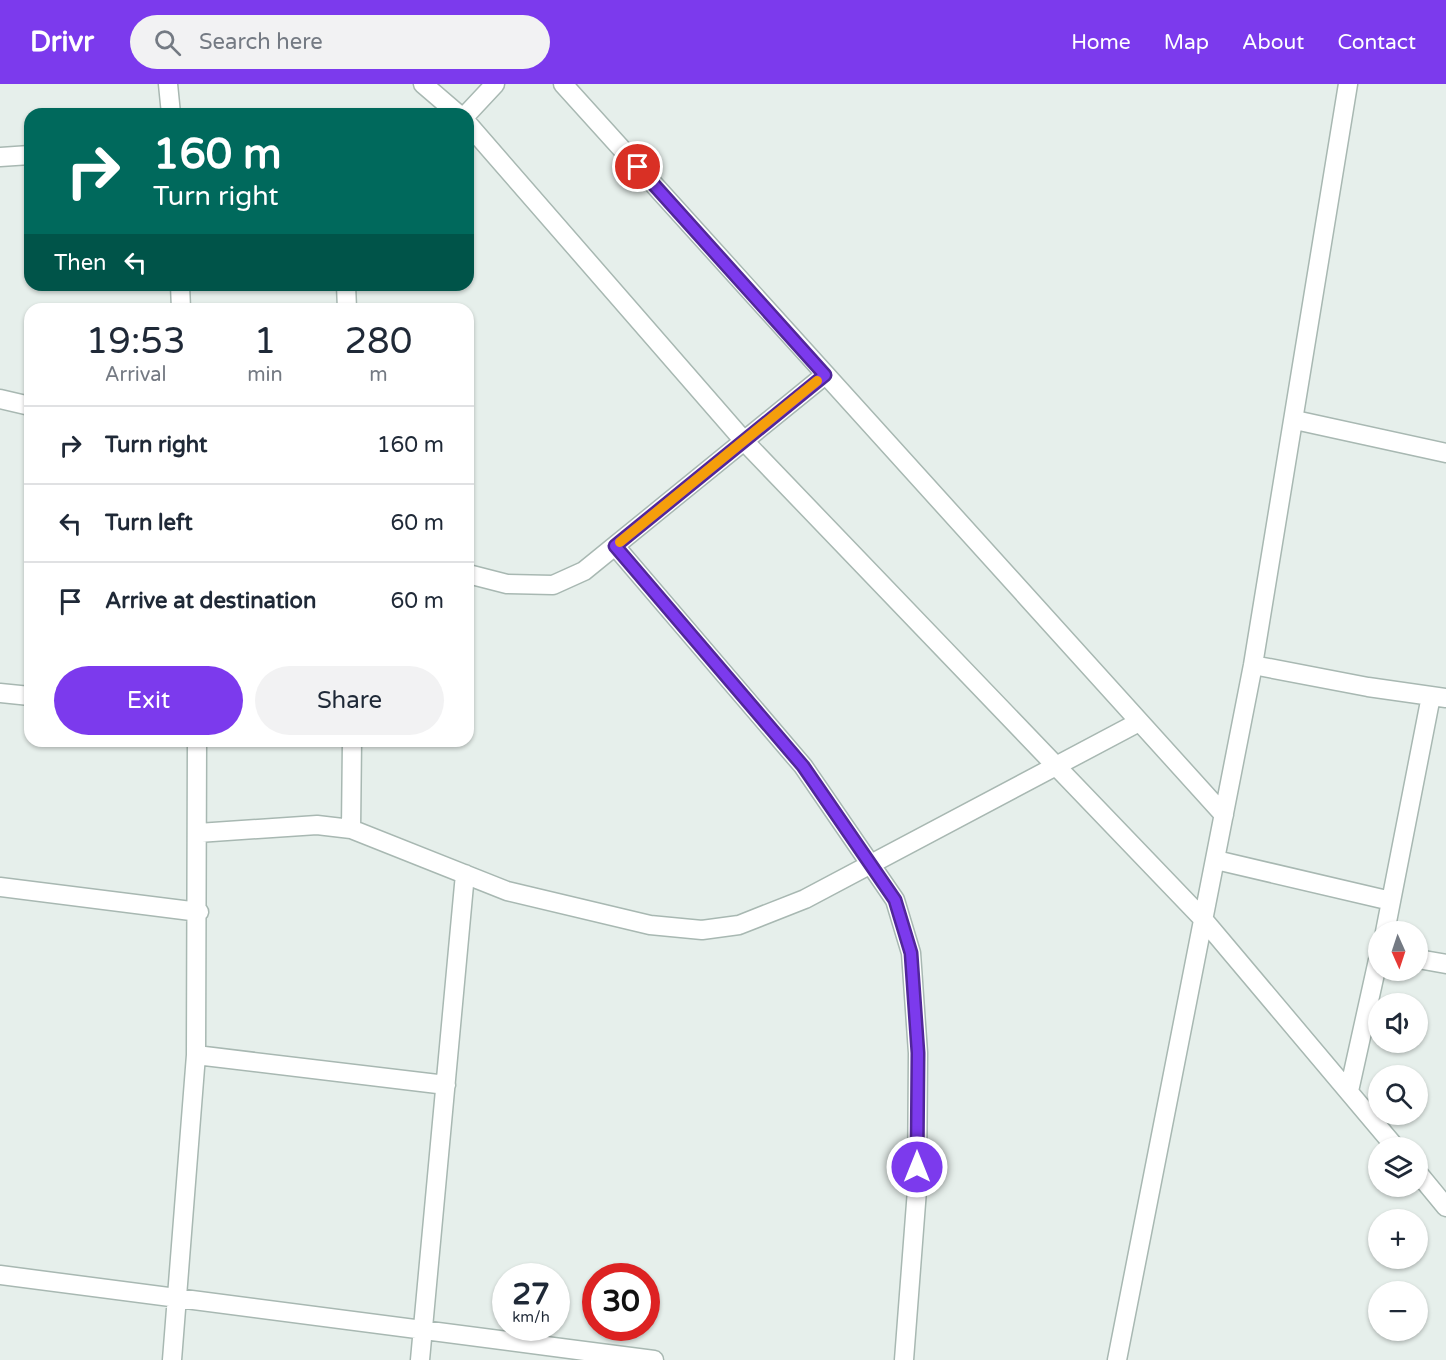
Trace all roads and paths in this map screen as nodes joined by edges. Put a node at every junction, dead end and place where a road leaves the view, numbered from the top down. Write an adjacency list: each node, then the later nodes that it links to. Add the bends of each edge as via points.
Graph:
1 (168, 84): 6 (street)
2 (423, 84): 7 (street)
3 (495, 84): 8 (street)
4 (563, 84): 12 (street)
5 (1348, 84): 15 (street)
6 (170, 108)
7 (451, 108)
8 (473, 108)
9 (474, 131): 16 (street)
10 (24, 155): 11 (street)
11 (0, 157)
12 (825, 375): 16 (street); 24 (street)
13 (0, 399): 14 (street)
14 (24, 405)
15 (1295, 420): 17 (street); 20 (street)
16 (744, 441): 18 (street); 27 (street)
17 (1446, 453)
18 (615, 546): 19 (street, via 584,571 553,585 507,584); 32 (street, via 803,766)
19 (474, 576)
20 (1253, 665): 23 (street); 28 (street)
21 (0, 693): 22 (street)
22 (24, 695)
23 (1439, 697): 35 (street)
24 (1139, 722): 27 (street); 28 (street)
25 (197, 747): 30 (street)
26 (352, 747): 29 (street)
27 (1055, 767): 32 (street); 37 (street)
28 (1224, 815): 31 (street)
29 (351, 829): 30 (street, via 317,825); 33 (street)
30 (198, 833): 36 (street)
31 (1216, 860): 35 (street); 37 (street)
32 (871, 864): 33 (street, via 805,898 739,925 702,930 639,922 507,891); 54 (street, via 895,900 911,953 918,1053 917,1190)
33 (465, 874): 43 (street)
34 (0, 887): 36 (street)
35 (1391, 902): 38 (street)
36 (199, 912): 42 (street)
37 (1203, 919): 44 (street); 55 (street)
38 (1387, 921)
39 (1428, 961): 40 (street)
40 (1446, 964)
41 (1373, 981): 44 (street)
42 (196, 1055): 43 (street); 49 (street)
43 (446, 1085): 50 (street)
44 (1349, 1091): 45 (street)
45 (1387, 1137)
46 (1428, 1185): 47 (street)
47 (1446, 1207)
48 (0, 1275): 49 (street)
49 (178, 1296): 50 (street); 51 (street)
50 (424, 1330): 52 (street); 53 (street)
51 (172, 1360)
52 (420, 1360)
53 (646, 1360)
54 (904, 1360)
55 (1118, 1360)

